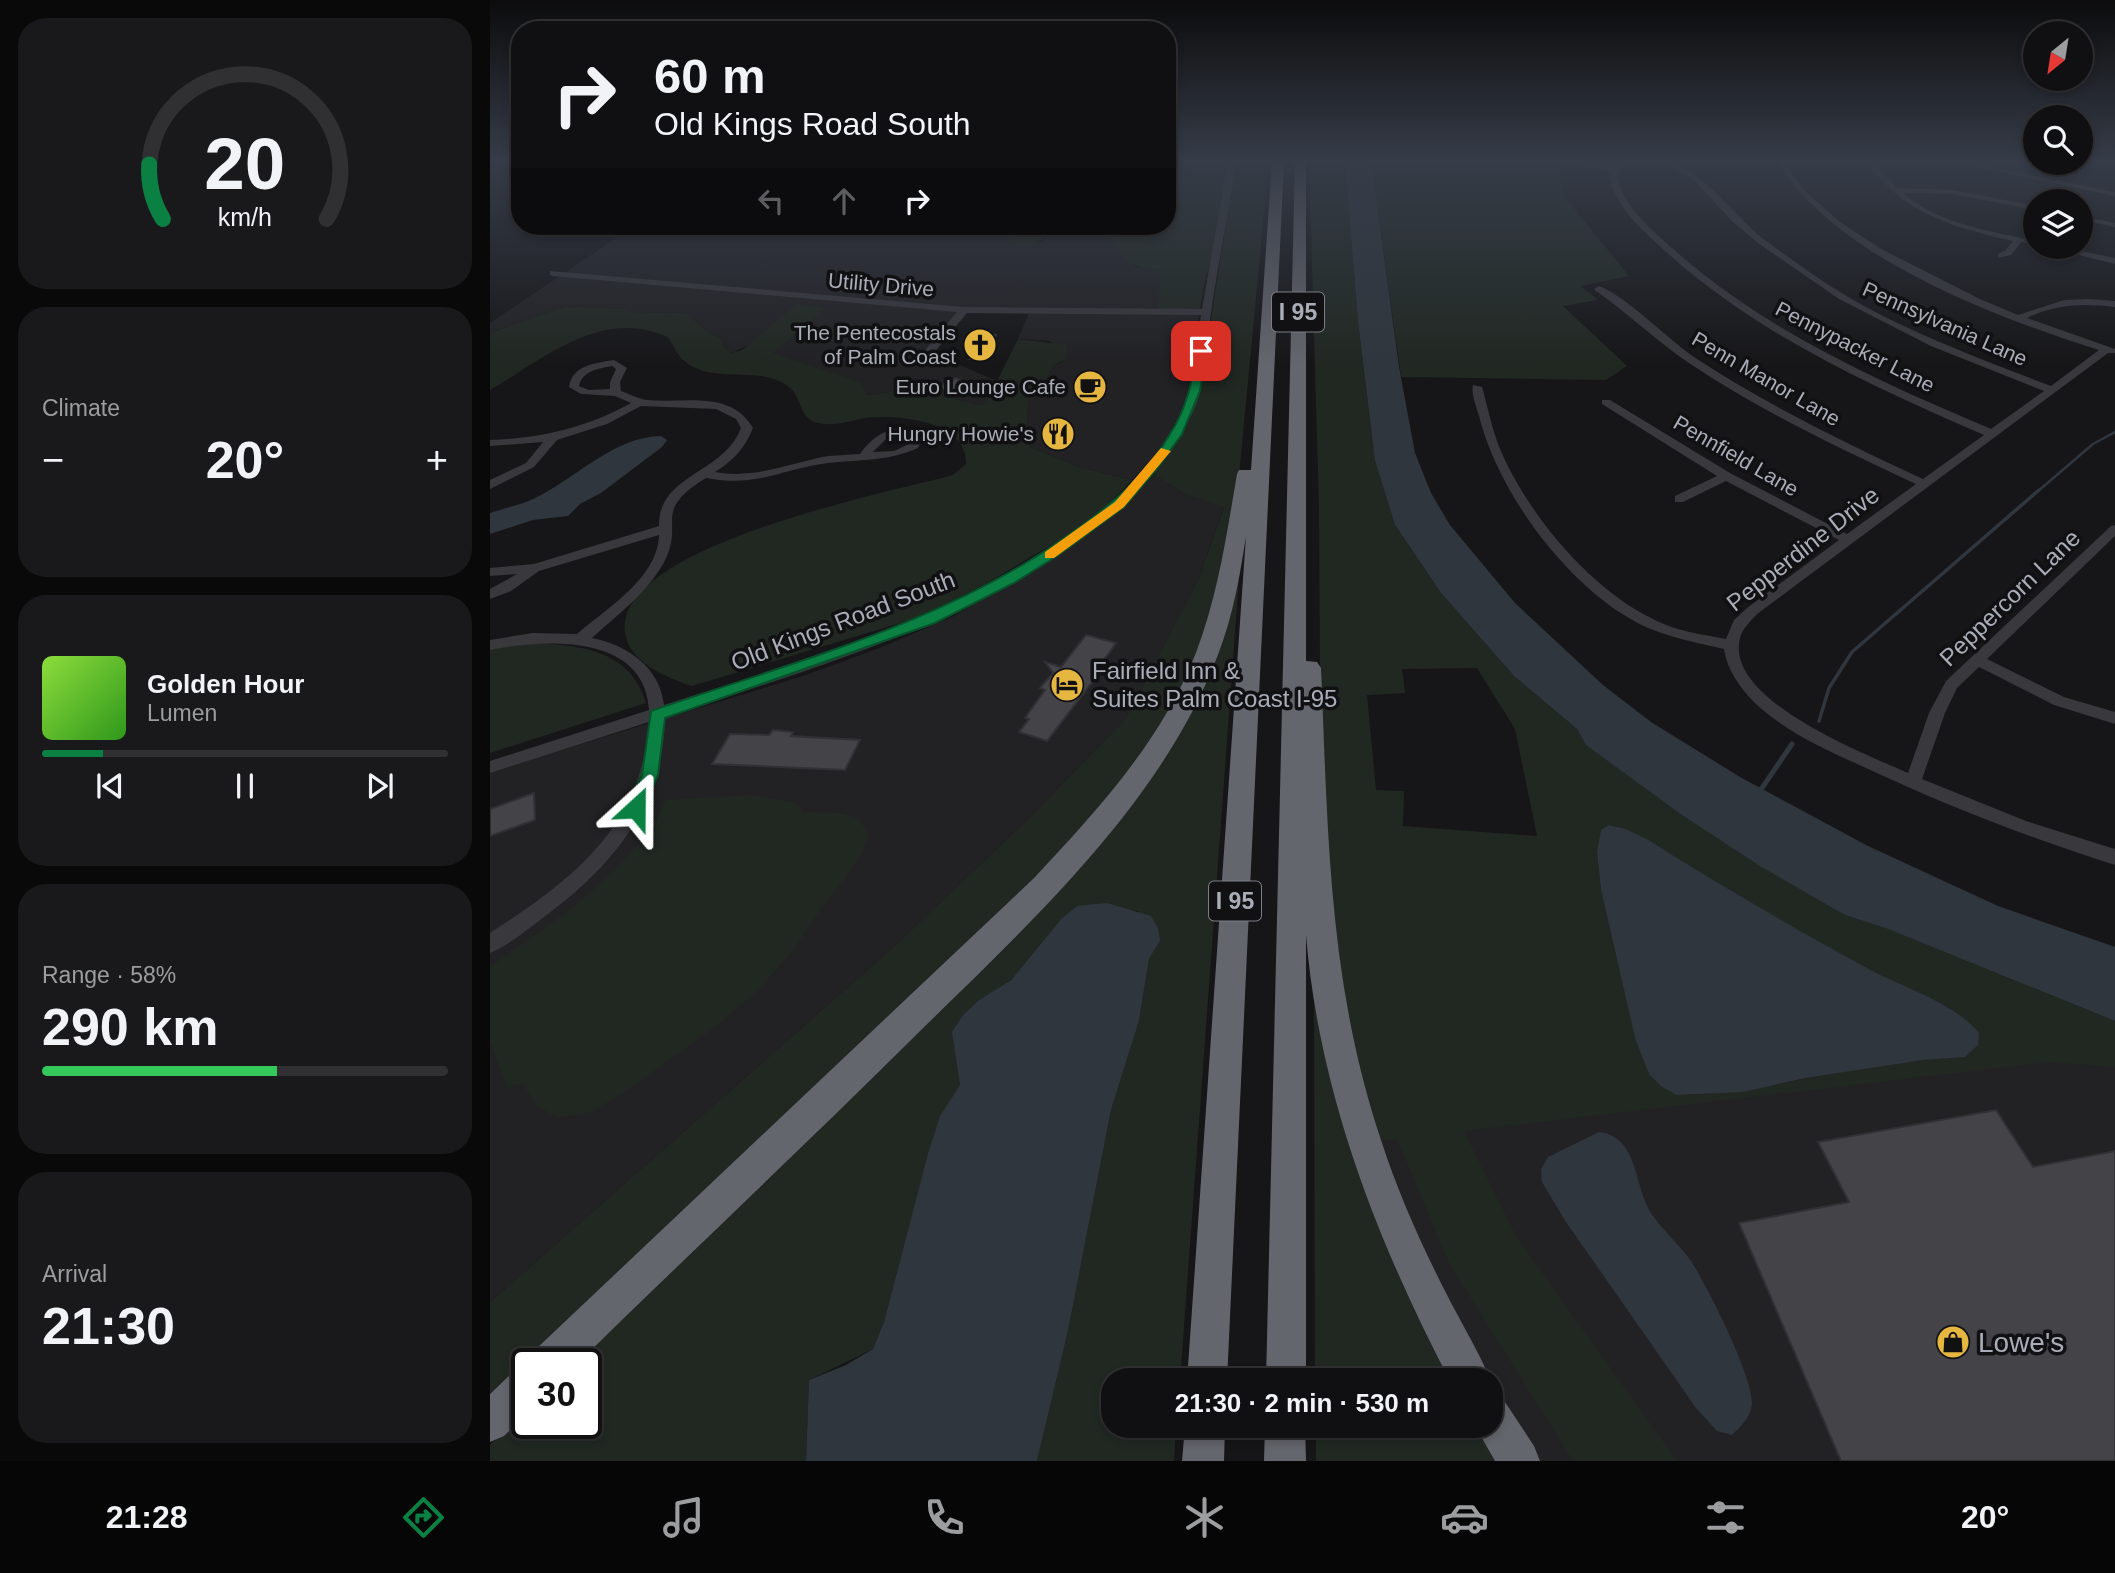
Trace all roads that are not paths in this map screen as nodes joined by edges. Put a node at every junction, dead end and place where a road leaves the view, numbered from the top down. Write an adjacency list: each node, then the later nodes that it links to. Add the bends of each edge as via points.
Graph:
1 (1220, 229): 17 (street, Old Kings Road South)
2 (1275, 229): 26 (highway, I 95)
3 (1299, 229): 31 (highway, I 95)
4 (1646, 229): 27 (street, Pennypacker Lane, via 1741,308 1835,364)
5 (1747, 229): 22 (street, Pennsylvania Lane, via 1849,300 1942,347)
6 (1848, 229): 18 (street, via 1936,283)
7 (1980, 229): 8 (street)
8 (2019, 239): 9 (street); 10 (street)
9 (2023, 240)
10 (2001, 256)
11 (2093, 256): 12 (street)
12 (2115, 261)
13 (553, 273): 16 (street, Utility Drive)
14 (1600, 289): 34 (street, Penn Manor Lane, via 1663,341 1732,386)
15 (2115, 304): 18 (street, via 2057,302)
16 (964, 310): 17 (street, Utility Drive); 20 (street)
17 (1206, 312): 47 (street, Old Kings Road South, via 1195,391 1182,423 1132,492 1095,524 1009,580 930,620)
18 (2017, 319): 19 (street)
19 (2111, 351): 22 (street, Pepperdine Drive)
20 (927, 354)
21 (1477, 387): 45 (street, via 1490,438 1506,474 1540,525 1578,567 1617,603 1647,622)
22 (2052, 390): 27 (street, Pepperdine Drive)
23 (616, 393): 23 (street, via 615,382 622,368 614,363 589,367 575,380 575,387 583,392); 24 (street)
24 (638, 402): 28 (street, via 595,426); 32 (street, via 708,405 730,410 742,419 747,428 740,445)
25 (1606, 402): 33 (street, Pennfield Lane)
26 (1263, 420): 53 (highway, via 1249,457 1223,603 1208,651 1166,735 1122,798 1032,900); 54 (highway, I 95)
27 (1992, 434): 34 (street, Pepperdine Drive)
28 (552, 439): 29 (street); 35 (street, via 530,465)
29 (490, 443)
30 (865, 455): 32 (street, via 752,478)
31 (1296, 462): 55 (highway, I 95); 56 (highway, via 1308,486 1308,656 1319,925 1327,993 1373,1165)
32 (705, 474): 37 (street, via 670,502)
33 (1726, 475): 36 (street); 39 (street, Pennfield Lane)
34 (1925, 484): 39 (street, Pepperdine Drive)
35 (490, 485)
36 (1679, 499)
37 (664, 529): 40 (street); 43 (street, via 664,548 655,566)
38 (2115, 529): 46 (street, Peppercorn Lane)
39 (1848, 540): 45 (street, Pepperdine Drive, via 1746,616)
40 (534, 568): 41 (street); 42 (street)
41 (490, 572)
42 (490, 594)
43 (580, 640): 44 (street, via 541,638); 47 (street, via 615,651 635,664 651,683)
44 (490, 645)
45 (1731, 645): 50 (street, Pepperdine Drive, via 1742,677 1776,712)
46 (1977, 660): 48 (street, via 2059,701); 50 (street, Peppercorn Lane, via 1947,692)
47 (657, 715): 49 (street, Old Kings Road South); 52 (street, via 650,775 622,830 565,889)
48 (2115, 718)
49 (490, 767)
50 (1913, 782): 51 (street, Pepperdine Drive)
51 (2115, 857)
52 (490, 944)
53 (566, 1348)
54 (1208, 1368)
55 (1286, 1368)
56 (1465, 1368)
57 (511, 1402): 58 (highway)
58 (490, 1422)
59 (1503, 1436): 64 (highway)
60 (1204, 1438): 62 (highway)
61 (1285, 1438): 63 (highway)
62 (1203, 1461)
63 (1285, 1461)
64 (1518, 1461)

